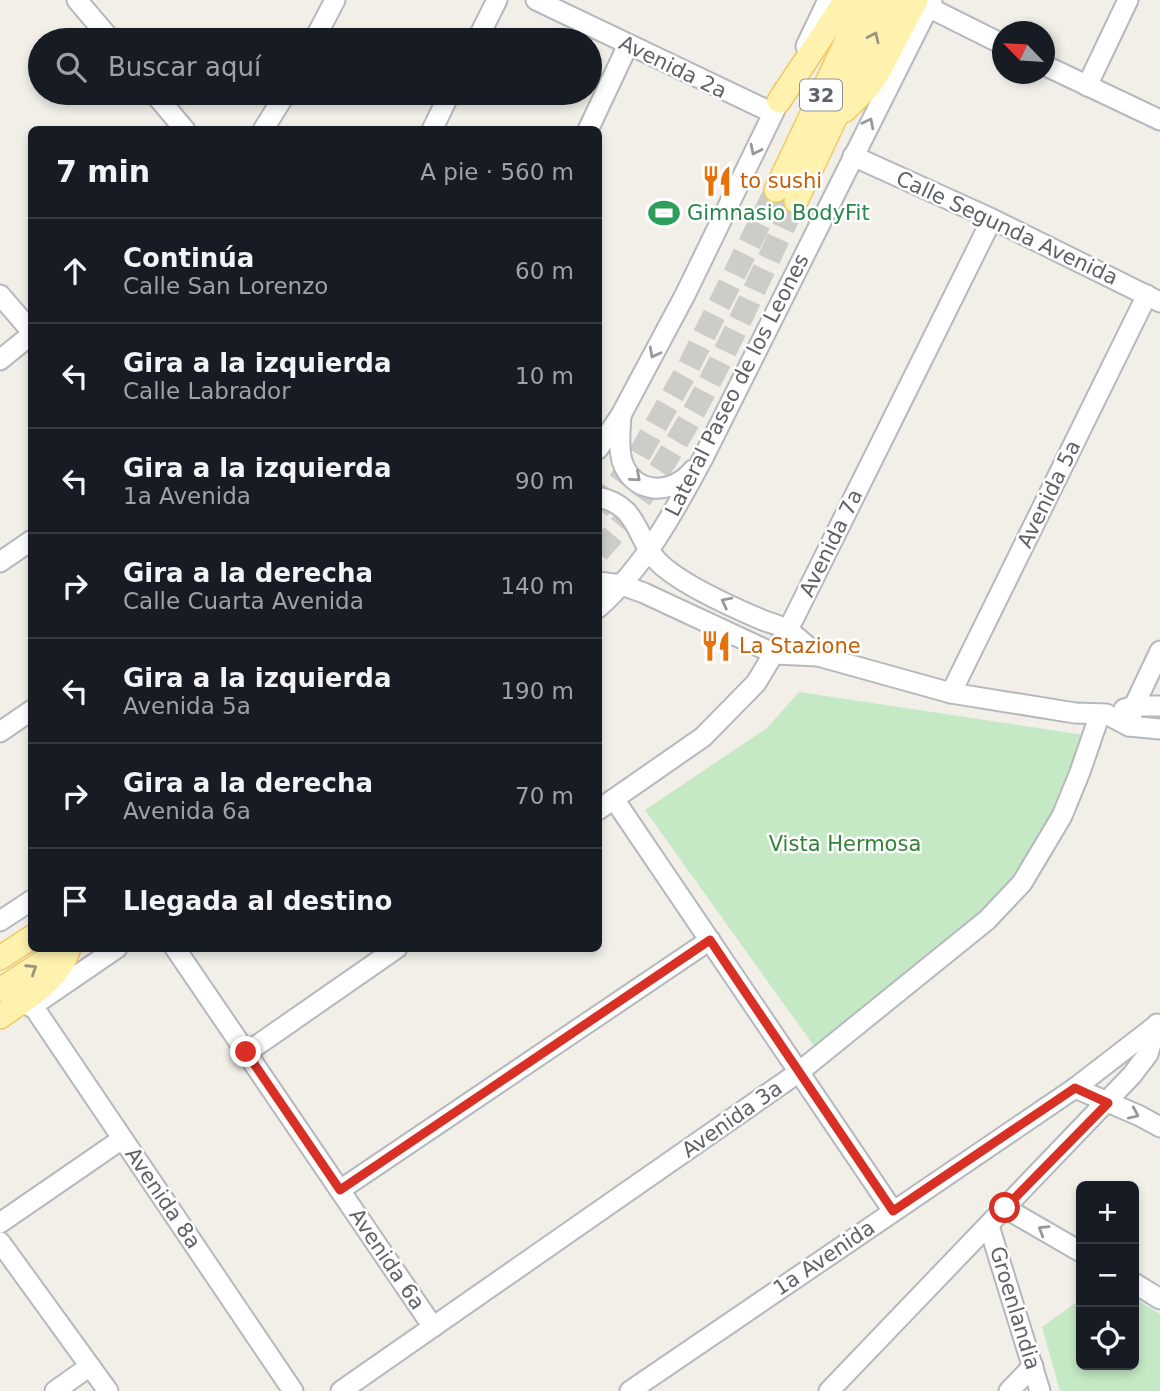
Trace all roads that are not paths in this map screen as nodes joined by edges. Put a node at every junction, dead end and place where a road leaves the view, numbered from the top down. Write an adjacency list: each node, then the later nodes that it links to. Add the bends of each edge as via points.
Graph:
1 (77, 0): 11 (street)
2 (335, 0): 12 (street)
3 (497, 0): 13 (street)
4 (536, 0): 14 (street, Avenida 2a)
5 (828, 0): 25 (street)
6 (846, 0): 25 (main road)
7 (866, 0): 33 (main road, 32)
8 (891, 0): 26 (main road, 32, one-way to 8)
9 (1128, 0): 19 (street)
10 (925, 2): 16 (street); 26 (main road, via 869,86); 32 (street, Lateral Paseo de los Leones, one-way to 10)
11 (101, 28)
12 (320, 28)
13 (483, 28)
14 (593, 28)
15 (602, 32): 17 (street, Avenida 2a)
16 (992, 38)
17 (628, 45): 20 (street); 25 (street, Avenida 2a)
18 (1055, 70): 19 (street)
19 (1087, 86): 27 (street)
20 (602, 100)
21 (164, 105): 28 (street)
22 (278, 105): 29 (street)
23 (444, 105): 30 (street)
24 (600, 105): 31 (street)
25 (776, 107): 41 (street, one-way to 41)
26 (835, 119): 34 (main road, 32)
27 (1160, 120)
28 (182, 126)
29 (265, 126)
30 (434, 126)
31 (590, 126)
32 (853, 156): 35 (street, Calle Segunda Avenida); 43 (street, Lateral Paseo de los Leones)
33 (776, 190)
34 (796, 201)
35 (992, 219): 37 (street, Calle Segunda Avenida); 51 (street, Avenida 7a)
36 (0, 295): 38 (street)
37 (1153, 298): 55 (street, Avenida 5a)
38 (28, 328)
39 (28, 336): 40 (street)
40 (0, 360)
41 (621, 415): 42 (street); 43 (street, one-way to 43, via 623,464 642,485 658,489 677,485)
42 (602, 443)
43 (703, 458): 46 (street, Lateral Paseo de los Leones)
44 (602, 498): 46 (street, via 624,507 635,520)
45 (28, 543): 47 (street)
46 (648, 552): 49 (street, Lateral Paseo de los Leones); 51 (street, one-way to 46, via 683,580)
47 (0, 562)
48 (602, 582): 49 (street)
49 (622, 585): 50 (street, Lateral Paseo de los Leones); 53 (street)
50 (602, 604)
51 (788, 630): 53 (street, Avenida 7a); 54 (street)
52 (1160, 651): 56 (street)
53 (775, 654): 54 (street); 63 (street, Avenida 7a, via 756,683 703,737)
54 (818, 656): 55 (street)
55 (951, 694): 59 (street)
56 (1134, 706): 57 (street); 59 (street); 60 (street)
57 (1160, 706)
58 (28, 713): 62 (street)
59 (1103, 714): 60 (street); 78 (street, Avenida 3a, via 1062,816 1022,883 987,920)
60 (1129, 726): 61 (street)
61 (1160, 729)
62 (0, 732)
63 (606, 804): 66 (street)
64 (28, 903): 65 (street)
65 (0, 921)
66 (710, 940): 78 (street); 83 (street)
67 (60, 952): 72 (main road, one-way to 67)
68 (65, 952): 74 (main road, via 50,980)
69 (111, 952): 73 (street)
70 (178, 952): 77 (street, Avenida 6a)
71 (391, 952): 77 (street)
72 (0, 990)
73 (33, 1006): 76 (street); 82 (street, Avenida 8a)
74 (0, 1017)
75 (1157, 1023): 79 (street, 1a Avenida); 80 (street, via 1148,1054)
76 (0, 1026)
77 (246, 1052): 83 (street, Avenida 6a)
78 (799, 1072): 85 (street); 92 (street, Avenida 3a)
79 (1075, 1088): 80 (street); 85 (street, 1a Avenida)
80 (1108, 1103): 81 (street, one-way to 81); 84 (street)
81 (1160, 1127)
82 (122, 1139): 86 (street); 97 (street, Avenida 8a)
83 (340, 1190): 92 (street, Avenida 6a)
84 (1005, 1208): 87 (street); 89 (street, one-way to 84)
85 (893, 1211): 99 (street, 1a Avenida)
86 (0, 1223)
87 (989, 1226): 94 (street, Groenlandia); 100 (street)
88 (0, 1242): 93 (street)
89 (1076, 1249)
90 (1139, 1286): 91 (street)
91 (1160, 1298)
92 (433, 1327): 98 (street, Avenida 3a)
93 (90, 1366): 95 (street); 96 (street)
94 (1033, 1366): 101 (street); 102 (street, Groenlandia)
95 (55, 1391)
96 (108, 1391)
97 (293, 1391)
98 (341, 1391)
99 (630, 1391)
100 (829, 1391)
101 (1009, 1391)
102 (1040, 1391)

